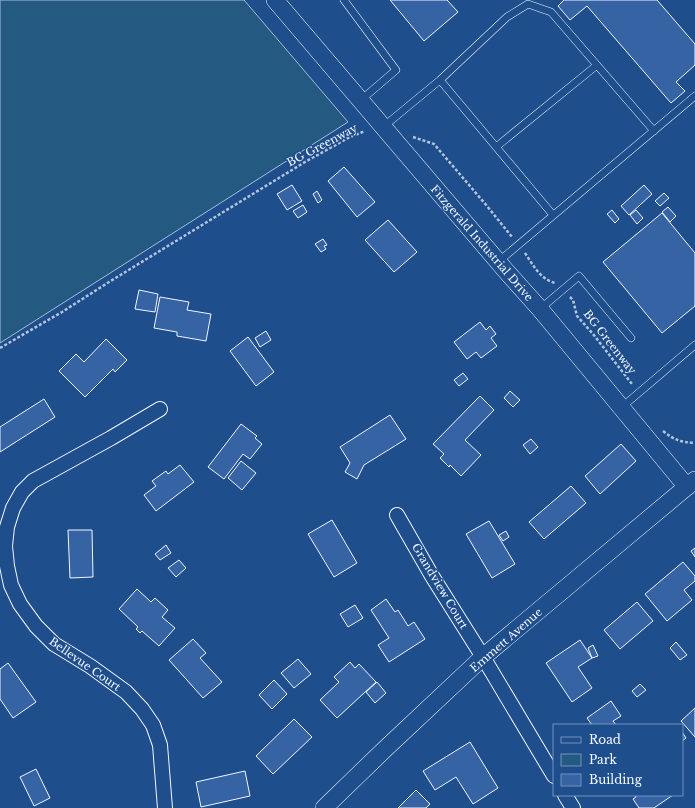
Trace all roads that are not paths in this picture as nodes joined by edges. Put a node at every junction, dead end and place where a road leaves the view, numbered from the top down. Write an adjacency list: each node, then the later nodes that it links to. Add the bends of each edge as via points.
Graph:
1 (275, 0): 6 (street, Fitzgerald Industrial Drive)
2 (344, 0): 6 (lane, via 396,70)
3 (597, 65): 4 (lane, via 551,12 528,4 507,17); 8 (lane); 9 (lane)
4 (440, 80): 7 (lane); 9 (lane)
5 (695, 96): 8 (lane)
6 (361, 101): 7 (street, Fitzgerald Industrial Drive)
7 (385, 129): 11 (street, Fitzgerald Industrial Drive)
8 (654, 131): 10 (lane)
9 (496, 147): 10 (lane)
10 (553, 216): 11 (lane)
11 (498, 262): 12 (street, Fitzgerald Industrial Drive)
12 (540, 309): 13 (lane, via 579,276); 15 (street, Fitzgerald Industrial Drive)
13 (632, 338)
14 (695, 345): 15 (lane)
15 (622, 408): 17 (street, Fitzgerald Industrial Drive)
16 (160, 409): 22 (street, Bellevue Court, via 33,481 22,492 13,508 5,546 12,585 20,604 36,626 54,644 126,692 142,708 153,725 160,745)
17 (691, 483): 19 (street, Emmett Avenue)
18 (397, 515): 19 (street, Grandview Court)
19 (483, 657): 20 (street, Grandview Court); 23 (street, Emmett Avenue)
20 (553, 774)
21 (566, 796): 24 (street)
22 (164, 808)
23 (324, 808)
24 (573, 808)

